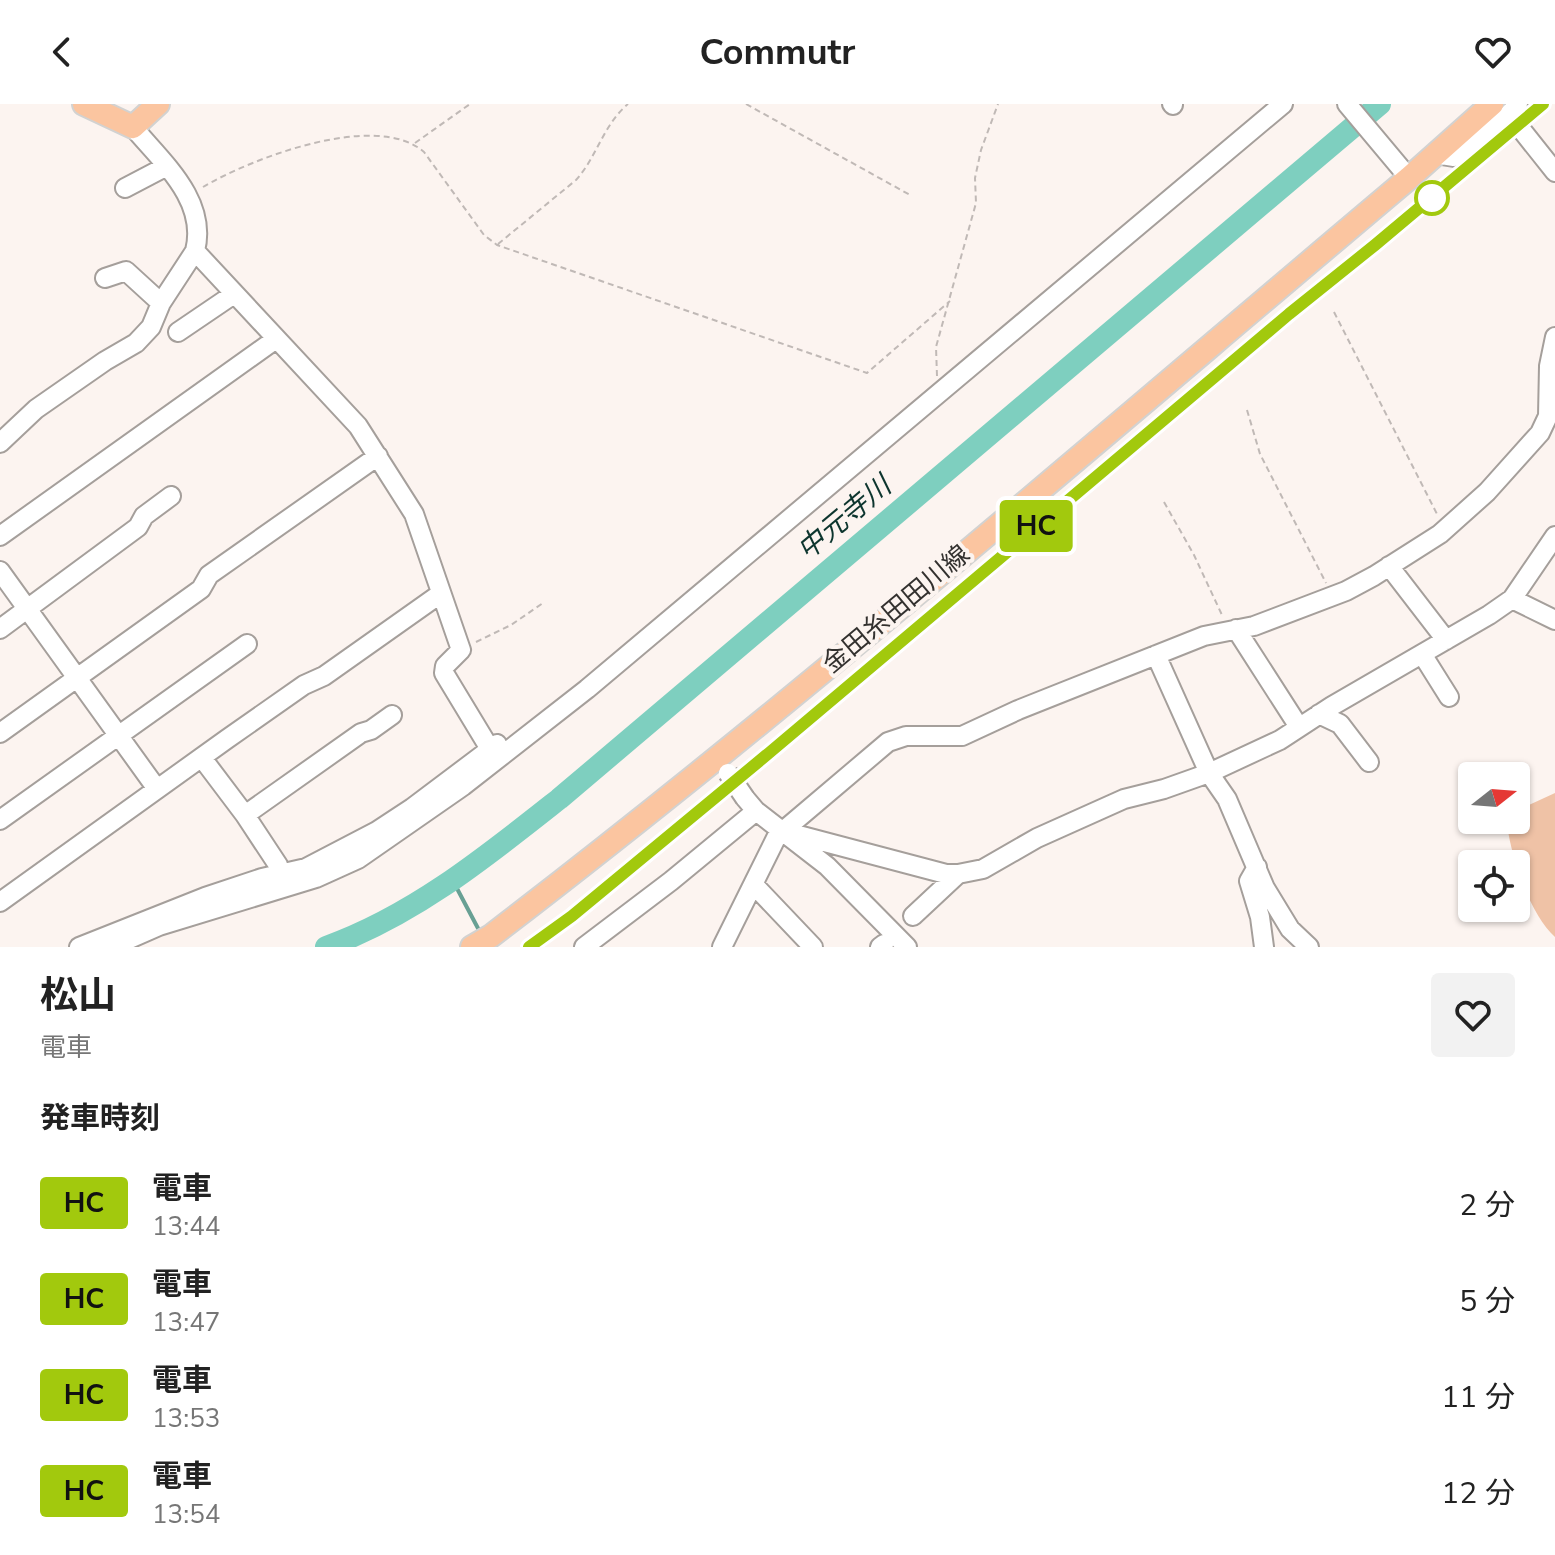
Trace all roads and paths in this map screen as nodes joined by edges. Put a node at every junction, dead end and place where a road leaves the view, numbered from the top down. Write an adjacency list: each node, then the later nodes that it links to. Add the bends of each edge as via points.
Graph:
1 (84, 104): 10 (main road)
2 (158, 104): 10 (main road)
3 (470, 104): 11 (path)
4 (628, 104): 18 (path, via 606,129 576,180)
5 (746, 104): 16 (path)
6 (998, 104): 22 (path, via 981,150 976,203)
7 (1283, 104): 54 (street)
8 (1347, 104): 14 (street)
9 (1506, 107): 13 (street); 14 (main road, 金田糸田田川線)
10 (133, 127): 12 (street)
11 (414, 144): 17 (path, via 371,136 307,144 229,172); 18 (path)
12 (167, 166): 15 (street); 17 (street)
13 (1555, 172)
14 (1405, 173): 63 (main road, 金田糸田田川線)
15 (125, 188)
16 (910, 195)
17 (188, 196): 19 (street)
18 (497, 245): 22 (path, via 867,373)
19 (195, 251): 21 (street); 23 (street)
20 (105, 278): 23 (street, via 126,271)
21 (234, 294): 25 (street); 27 (street)
22 (950, 301): 28 (path, via 936,347)
23 (161, 303): 30 (street, via 151,327 136,343 36,409)
24 (1334, 312): 34 (path)
25 (178, 332)
26 (1555, 337): 34 (street, via 1548,416 1540,433)
27 (276, 339): 31 (street, via 358,426); 35 (street)
28 (937, 377)
29 (1247, 410): 40 (path, via 1260,454)
30 (0, 443)
31 (378, 456): 39 (street, via 414,514); 52 (street, via 209,575 201,589)
32 (171, 496): 43 (street, via 138,527)
33 (1164, 502): 46 (path)
34 (1446, 529): 37 (street)
35 (0, 536)
36 (1555, 536): 41 (street)
37 (1389, 566): 40 (street); 47 (street)
38 (0, 571): 43 (street)
39 (440, 594): 49 (street); 61 (street)
40 (1333, 596): 46 (street)
41 (1512, 599): 44 (street); 47 (street)
42 (543, 603): 49 (path)
43 (27, 609): 45 (street); 52 (street)
44 (1555, 620)
45 (0, 629)
46 (1232, 630): 51 (street); 57 (street)
47 (1446, 640): 50 (street)
48 (247, 644): 59 (street)
49 (461, 650): 60 (street, via 444,673)
50 (1422, 654): 53 (street); 55 (street)
51 (1156, 655): 64 (street); 69 (street, via 962,736 906,736 888,742)
52 (77, 679): 58 (street); 59 (street)
53 (1449, 697)
54 (558, 713): 60 (street, via 550,711); 77 (street, via 358,859)
55 (1319, 714): 57 (street); 62 (street, via 1340,724)
56 (392, 715): 67 (street)
57 (1299, 727): 64 (street)
58 (0, 733)
59 (119, 735): 65 (street); 68 (street)
60 (490, 749): 71 (street, via 377,831 306,868)
61 (202, 758): 65 (street); 67 (street)
62 (1369, 762)
63 (722, 765): 66 (street, bridge); 78 (main road, 金田糸田田川線)
64 (1209, 773): 70 (street, via 1227,799); 72 (street, via 1124,799 983,869)
65 (157, 789): 74 (street)
66 (750, 805): 69 (street); 79 (street, via 671,881)
67 (245, 815): 71 (street)
68 (0, 820)
69 (783, 831): 72 (street); 73 (street); 82 (street, via 827,866)
70 (1257, 867): 83 (street, via 1249,881); 84 (street, via 1290,929)
71 (280, 874): 76 (street, via 191,902)
72 (958, 874): 75 (street)
73 (754, 885): 80 (street); 81 (street)
74 (0, 902)
75 (913, 916)
76 (79, 947)
77 (111, 947)
78 (472, 947)
79 (584, 947)
80 (722, 947)
81 (813, 947)
82 (907, 947)
83 (1264, 947)
84 (1309, 947)

